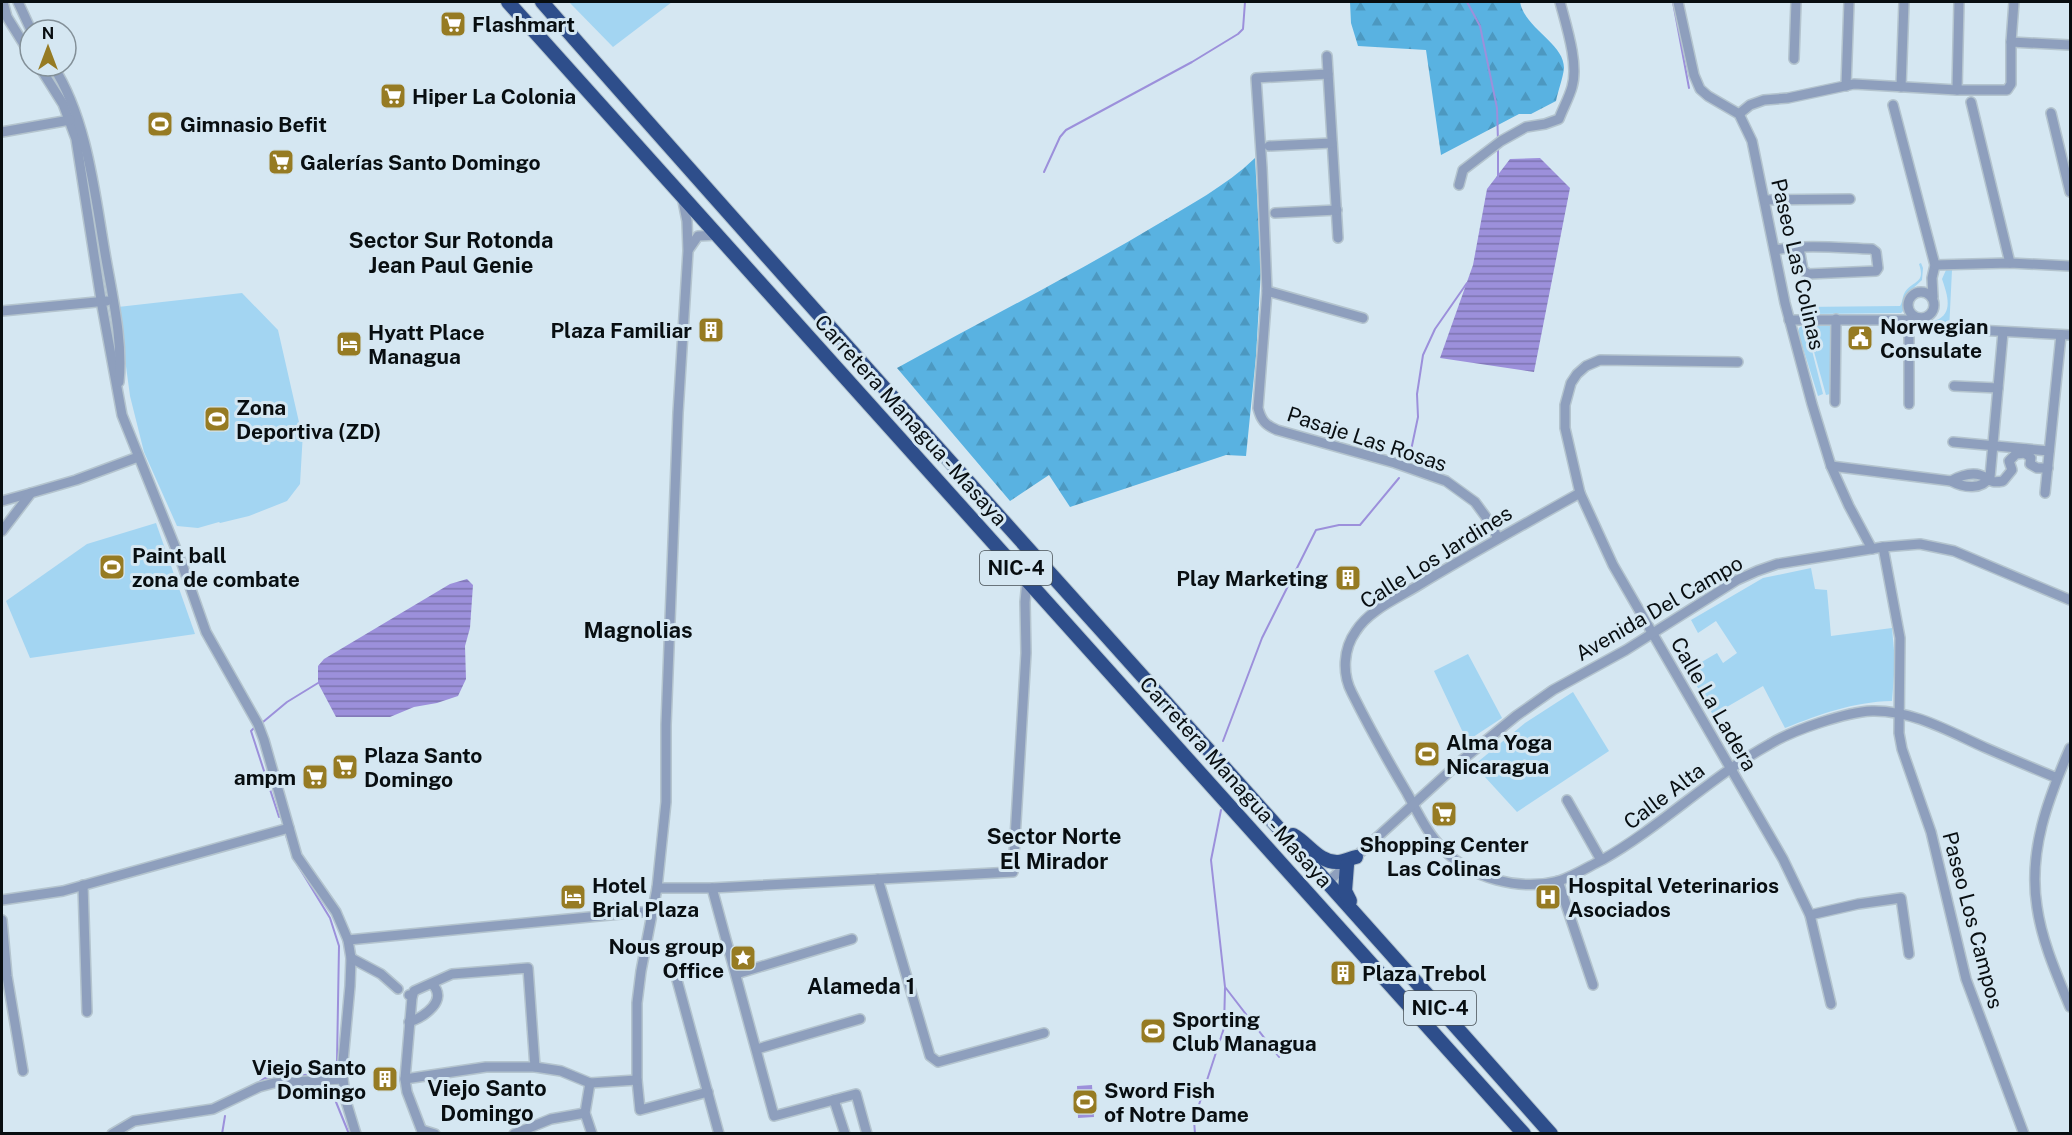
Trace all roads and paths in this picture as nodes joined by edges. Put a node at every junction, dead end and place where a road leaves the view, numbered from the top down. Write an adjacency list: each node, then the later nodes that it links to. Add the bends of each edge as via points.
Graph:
1 (3, 2): 13 (street)
2 (18, 2): 12 (street)
3 (508, 2): 35 (highway, Carretera Managua - Masaya / NIC-4)
4 (542, 2): 99 (highway, Carretera Managua - Masaya / NIC-4)
5 (1560, 2): 33 (street, via 1569,38 1573,86 1559,118 1501,141 1463,170)
6 (1678, 2): 27 (street, via 1700,89)
7 (1796, 2): 17 (street)
8 (1850, 2): 21 (street)
9 (1904, 2): 22 (street)
10 (1959, 2): 23 (street)
11 (2014, 2): 14 (street)
12 (25, 18)
13 (18, 34)
14 (2011, 42): 15 (street); 23 (street, via 2011,84 2007,90)
15 (2070, 45)
16 (1327, 56): 18 (street)
17 (1794, 58)
18 (1328, 74): 30 (street); 50 (street, via 1256,78)
19 (48, 78): 28 (street)
20 (60, 78): 53 (street, via 78,118)
21 (1846, 86): 22 (street); 27 (street, via 1764,100)
22 (1901, 87): 23 (street)
23 (1957, 90)
24 (1971, 102): 46 (street)
25 (1893, 105): 47 (street)
26 (2051, 112): 32 (street)
27 (1739, 114): 37 (street, Paseo Las Colinas, via 1752,141)
28 (70, 120): 29 (street); 45 (street)
29 (2, 132)
30 (1332, 143): 31 (street); 38 (street)
31 (1269, 146)
32 (2066, 155): 34 (street)
33 (1459, 185)
34 (2070, 192)
35 (680, 193): 40 (highway, Carretera Managua - Masaya / NIC-4); 44 (street, via 687,221)
36 (1850, 199): 37 (street)
37 (1765, 200): 43 (street, Paseo Las Colinas)
38 (1337, 210): 39 (street); 41 (street)
39 (1275, 213)
40 (718, 235): 44 (street, via 698,236); 89 (highway, Carretera Managua - Masaya / NIC-4)
41 (1338, 238)
42 (1799, 248): 42 (street, via 1872,249 1878,268 1808,274 1803,270); 43 (street)
43 (1775, 250): 60 (street, Paseo Las Colinas)
44 (688, 251): 107 (street, via 678,412 666,802)
45 (96, 260): 53 (street, via 103,271 107,296); 54 (street)
46 (2010, 263): 47 (street); 48 (street)
47 (1935, 265): 49 (street)
48 (2070, 266)
49 (1932, 278): 51 (street); 52 (street)
50 (1267, 291): 57 (street); 86 (street, Pasaje Las Rosas, via 1258,408 1261,420 1277,430 1446,481 1475,502)
51 (1919, 291): 52 (street); 55 (street, via 1910,298)
52 (1933, 297): 58 (street, via 1932,313)
53 (113, 300): 54 (street); 68 (street, via 121,367)
54 (102, 301): 56 (street); 68 (street)
55 (1909, 310): 58 (street); 61 (street)
56 (2, 311)
57 (1363, 318)
58 (1920, 318): 61 (street)
59 (1836, 319): 60 (street); 61 (street); 69 (street)
60 (1789, 320): 76 (street, Paseo Las Colinas)
61 (1905, 320): 70 (street)
62 (1957, 329): 63 (street)
63 (2003, 332): 64 (street); 67 (street)
64 (2066, 335): 74 (street)
65 (1738, 362): 82 (street, Calle La Ladera, via 1602,360 1586,366 1571,383 1565,405 1565,428)
66 (1954, 386): 67 (street)
67 (1998, 388): 72 (street)
68 (118, 394): 75 (street)
69 (1835, 402)
70 (1910, 404)
71 (1953, 442): 72 (street)
72 (1992, 446): 73 (street); 80 (street)
73 (2026, 451): 74 (street); 77 (street, via 2031,458); 79 (street, via 2008,461)
74 (2049, 451): 78 (street)
75 (138, 457): 81 (street); 100 (street, via 206,632 258,724)
76 (1831, 466): 80 (street, via 1951,481 1963,486 1980,486); 88 (street, Paseo Las Colinas)
77 (2030, 468): 78 (street); 79 (street)
78 (2048, 468): 83 (street)
79 (2012, 470): 80 (street, via 2004,481)
80 (1988, 481)
81 (31, 493): 84 (street); 85 (street)
82 (1580, 493): 86 (street, Calle Los Jardines); 91 (street, Calle La Ladera, via 1613,565)
83 (2045, 493)
84 (2, 501)
85 (2, 531)
86 (1497, 538): 97 (street, Calle Los Jardines, via 1382,607 1355,631 1346,652 1349,688)
87 (1883, 547): 88 (street, Avenida Del Campo); 90 (street, Avenida Del Campo, via 1920,544 1954,551); 92 (street, via 1900,638)
88 (1872, 549): 91 (street, Avenida Del Campo, via 1777,564 1757,571)
89 (1028, 581): 98 (highway, Carretera Managua - Masaya / NIC-4); 103 (street, via 1013,872)
90 (2070, 600)
91 (1653, 634): 94 (street, Calle La Ladera); 97 (street, Avenida Del Campo, via 1553,690 1516,716)
92 (1900, 714): 94 (street, Calle Alta, via 1872,711 1811,726 1771,743); 95 (street, Calle Alta, via 1918,718); 151 (street, Paseo Los Campos, via 1902,749 1930,832 1966,979)
93 (2070, 748): 95 (street)
94 (1731, 770): 101 (street, Calle Alta, via 1639,838); 112 (street, Calle La Ladera, via 1783,859)
95 (2057, 778): 125 (street, via 2040,828 2035,877 2043,930)
96 (1567, 800): 101 (street)
97 (1413, 804): 102 (street, Avenida Del Campo); 104 (street, Calle Alta, via 1429,833 1462,866 1505,883)
98 (1245, 824): 105 (highway, via 1263,832 1306,880 1315,885); 118 (highway, Carretera Managua - Masaya / NIC-4)
99 (1279, 827): 102 (highway, via 1301,839 1323,859); 105 (highway, Carretera Managua - Masaya / NIC-4)
100 (289, 828): 106 (street); 115 (street, via 297,855 336,912)
101 (1601, 860): 104 (street, Calle Alta)
102 (1352, 861): 105 (street, Avenida Del Campo); 111 (highway, via 1345,891)
103 (878, 879): 108 (street); 129 (street, via 930,1056 939,1062)
104 (1558, 881): 122 (street)
105 (1328, 882): 111 (highway, Carretera Managua - Masaya / NIC-4); 118 (highway, via 1325,899 1360,942)
106 (83, 885): 109 (street); 126 (street)
107 (657, 888): 108 (street); 110 (street)
108 (712, 888): 119 (street)
109 (2, 900)
110 (652, 911): 115 (street); 135 (street, via 637,1003)
111 (1355, 912): 150 (highway, Carretera Managua - Masaya / NIC-4)
112 (1810, 915): 116 (street, via 1901,898); 124 (street, Calle La Ladera)
113 (2, 920): 132 (street)
114 (852, 939): 119 (street)
115 (348, 940): 117 (street)
116 (1909, 954)
117 (351, 958): 123 (street, via 381,974); 133 (street)
118 (1371, 964): 149 (highway, Carretera Managua - Masaya / NIC-4)
119 (736, 974): 130 (street)
120 (677, 980): 137 (street)
121 (432, 984): 128 (street, via 410,996); 128 (street, via 438,995 435,1004 427,1014); 131 (street, via 452,974 528,968)
122 (1593, 985)
123 (398, 989)
124 (1831, 1004)
125 (2070, 1007)
126 (87, 1012)
127 (860, 1019): 130 (street)
128 (409, 1022): 134 (street)
129 (1044, 1033)
130 (756, 1049): 138 (street, via 774,1116)
131 (535, 1067): 134 (street, via 486,1067); 136 (street, via 561,1071)
132 (23, 1071)
133 (343, 1079): 141 (street, via 274,1083 213,1109 134,1121); 142 (street)
134 (405, 1079): 140 (street)
135 (637, 1080): 136 (street); 137 (street, via 640,1110)
136 (590, 1083): 139 (street)
137 (708, 1092): 146 (street)
138 (834, 1100): 147 (street); 148 (street, via 856,1094)
139 (585, 1113): 144 (street, via 551,1119); 145 (street)
140 (422, 1132): 143 (street)
141 (112, 1134)
142 (356, 1134)
143 (435, 1134)
144 (514, 1134)
145 (592, 1134)
146 (719, 1134)
147 (845, 1134)
148 (867, 1134)
149 (1524, 1134)
150 (1551, 1134)
151 (2024, 1134)

